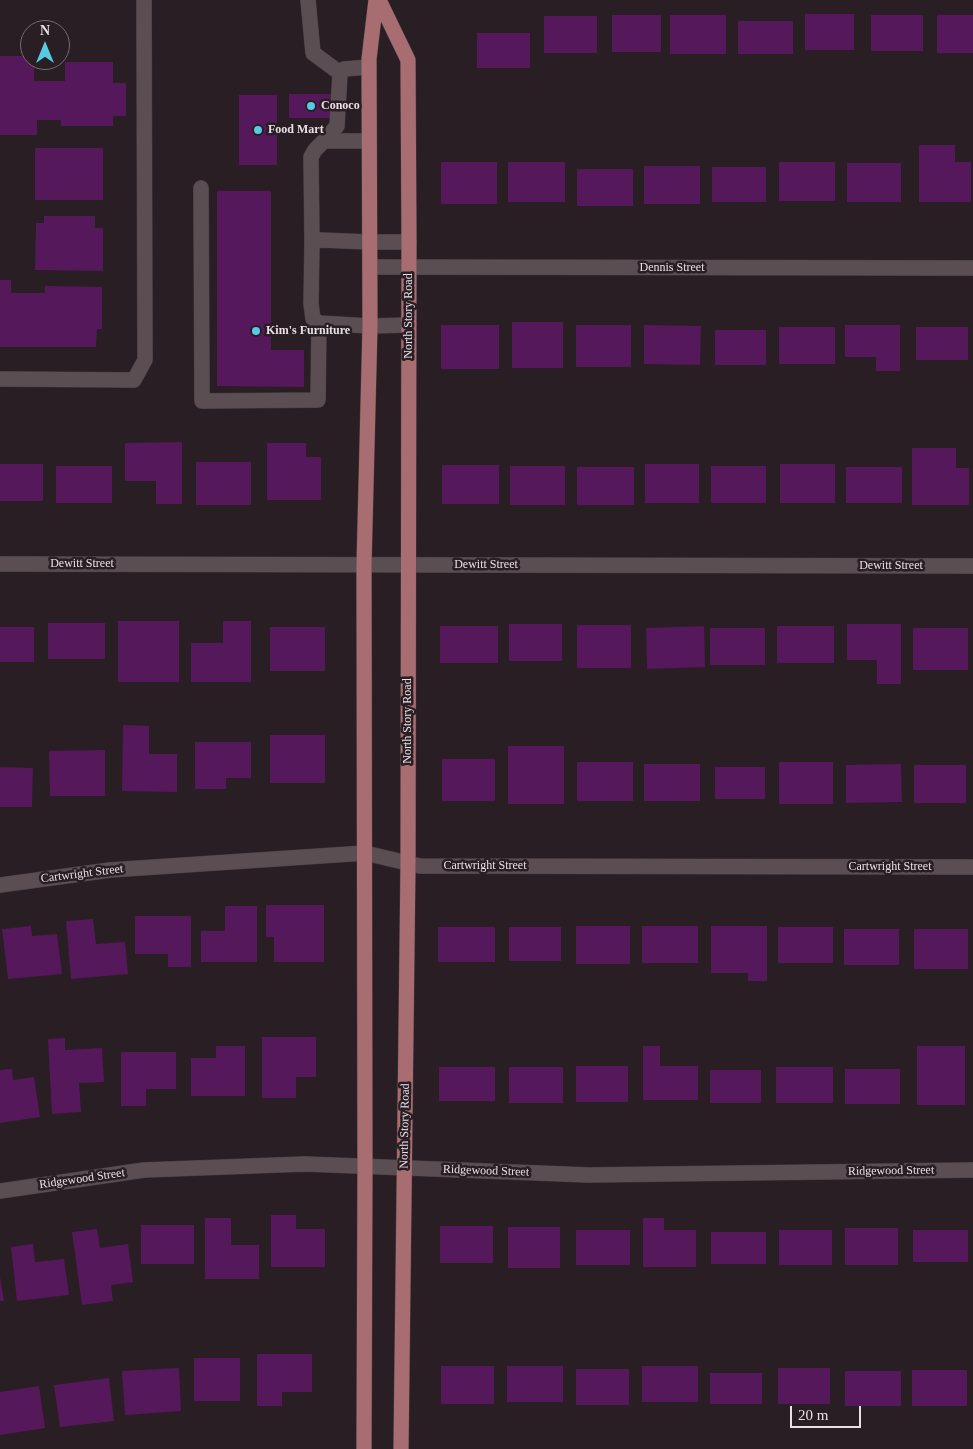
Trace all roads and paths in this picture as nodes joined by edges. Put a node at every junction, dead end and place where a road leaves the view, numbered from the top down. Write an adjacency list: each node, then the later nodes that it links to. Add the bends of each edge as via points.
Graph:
1 (144, 0): 18 (street, via 145,360 134,380)
2 (308, 0): 5 (street, via 313,53)
3 (377, 0): 4 (main road, North Story Road); 10 (main road, North Story Road, via 408,60)
4 (369, 67): 5 (street, via 344,69); 7 (main road, North Story Road)
5 (340, 73): 6 (street, via 337,126)
6 (324, 141): 7 (street); 11 (street, via 311,157)
7 (369, 141): 9 (main road, North Story Road)
8 (202, 188): 15 (street, via 202,401 318,400)
9 (370, 242): 10 (street); 11 (street, via 320,240); 12 (main road, North Story Road)
10 (409, 242): 13 (main road, North Story Road)
11 (312, 243): 15 (street, via 311,304 313,319)
12 (370, 267): 13 (street, Dennis Street); 17 (main road, North Story Road)
13 (409, 268): 14 (street, Dennis Street); 16 (main road, North Story Road)
14 (973, 268)
15 (319, 323): 17 (street)
16 (409, 325): 17 (street); 20 (main road, North Story Road)
17 (370, 326): 21 (main road, North Story Road)
18 (0, 379)
19 (0, 564): 21 (street, Dewitt Street)
20 (408, 564): 21 (street, Dewitt Street); 22 (street, Dewitt Street); 24 (main road, North Story Road)
21 (364, 565): 23 (main road, North Story Road)
22 (973, 566)
23 (365, 852): 24 (street, Cartwright Street); 26 (street, Cartwright Street, via 110,870); 27 (main road, North Story Road)
24 (408, 864): 25 (street, Cartwright Street); 28 (main road, North Story Road)
25 (973, 867)
26 (0, 885)
27 (366, 1167): 28 (street, Ridgewood Street); 30 (street, Ridgewood Street, via 305,1164 144,1170); 31 (main road, North Story Road)
28 (405, 1167): 29 (street, Ridgewood Street, via 589,1175); 32 (main road, North Story Road)
29 (973, 1170)
30 (0, 1191)
31 (364, 1449)
32 (400, 1449)

